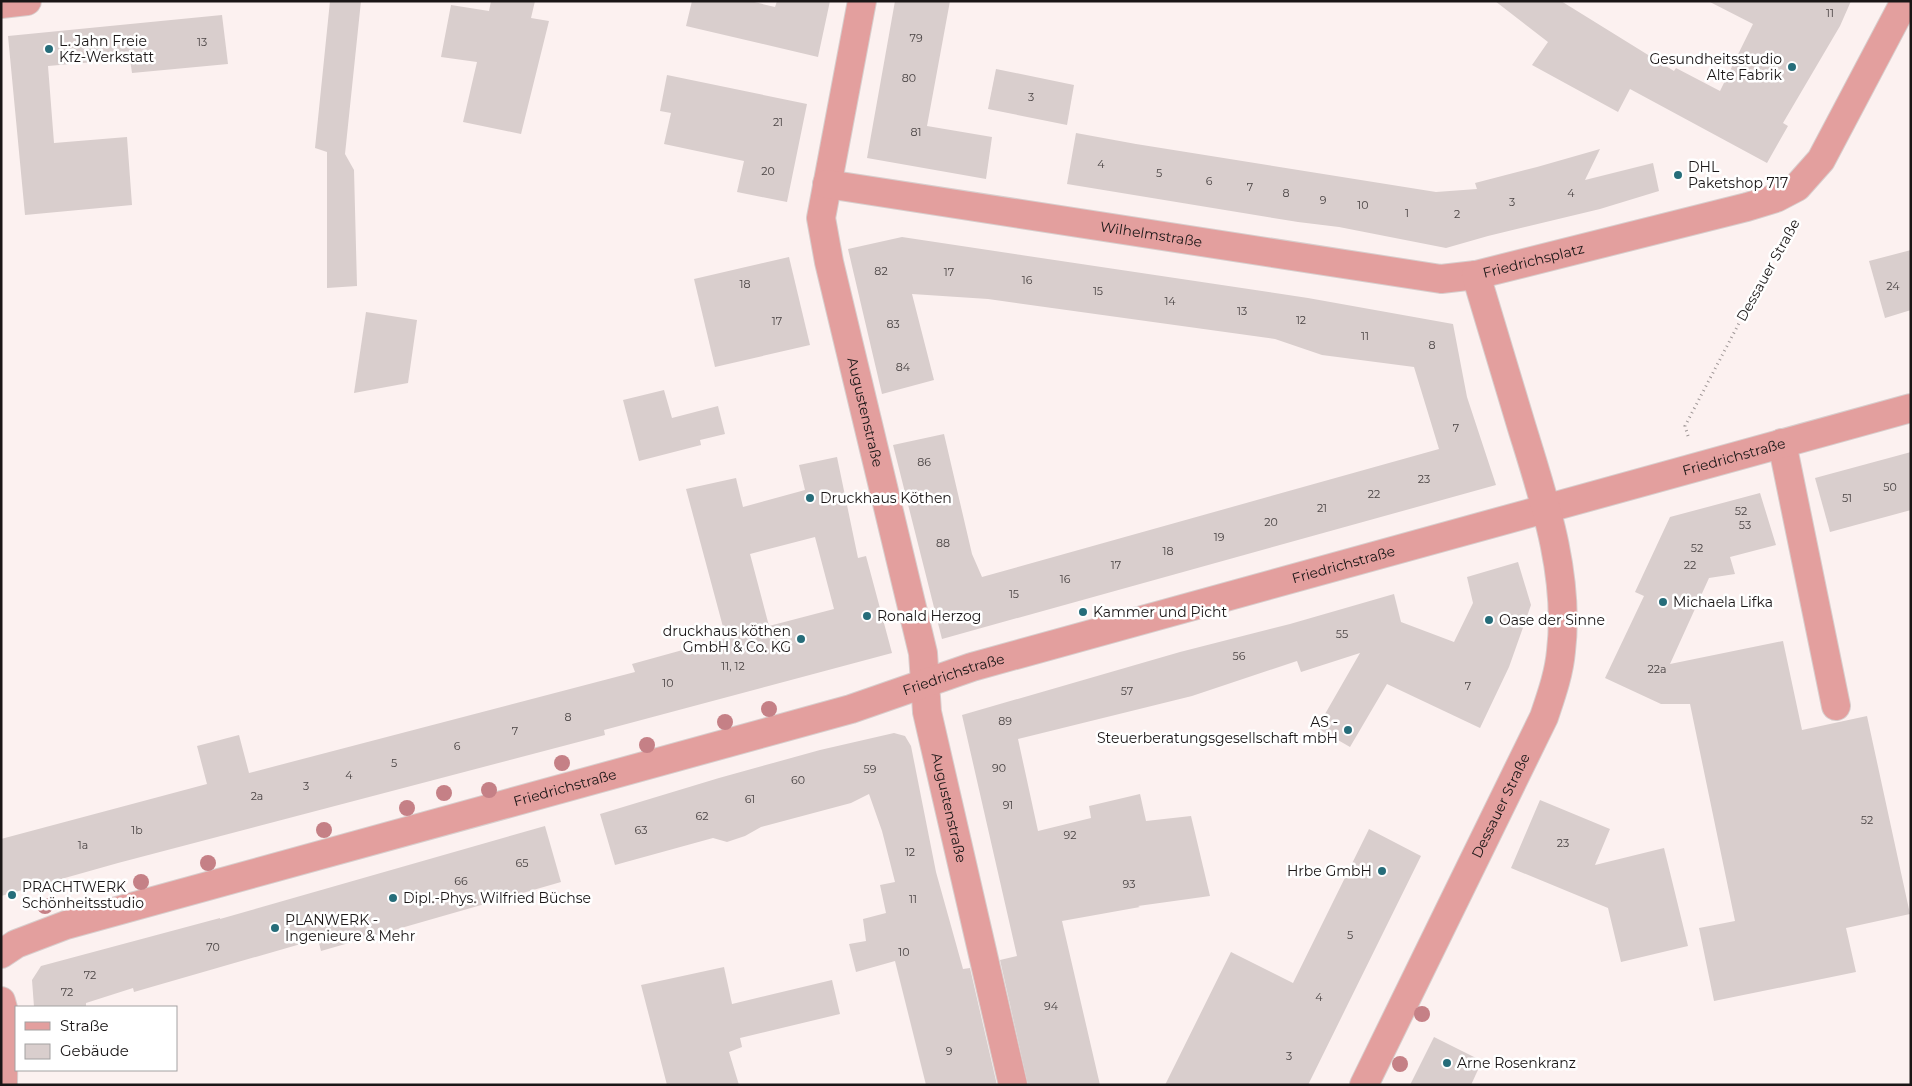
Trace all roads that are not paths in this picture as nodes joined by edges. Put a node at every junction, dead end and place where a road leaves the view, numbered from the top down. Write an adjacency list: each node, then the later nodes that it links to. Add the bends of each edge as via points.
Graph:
1 (27, 1): 4 (street)
2 (862, 1): 5 (street, Augustenstraße)
3 (1905, 1): 6 (street, Friedrichsplatz, via 1821,160 1797,187 1747,207)
4 (1, 4)
5 (826, 184): 6 (street, Wilhelmstraße, via 1441,279); 10 (street, Augustenstraße, via 821,218 829,262 923,653)
6 (1476, 275): 9 (street, Friedrichsplatz)
7 (1911, 408): 8 (street, Friedrichstraße)
8 (1782, 443): 9 (street, Friedrichstraße); 11 (street)
9 (1546, 508): 10 (street, Friedrichstraße, via 972,667); 16 (street, Dessauer Straße, via 1561,584 1561,651 1554,688 1544,717)
10 (925, 683): 12 (street, Friedrichstraße, via 851,710 66,925 16,944); 15 (street, Augustenstraße, via 927,712)
11 (1836, 706)
12 (1, 954)
13 (1, 1001): 14 (street, via 4,1012)
14 (3, 1085)
15 (1013, 1085)
16 (1364, 1085)

